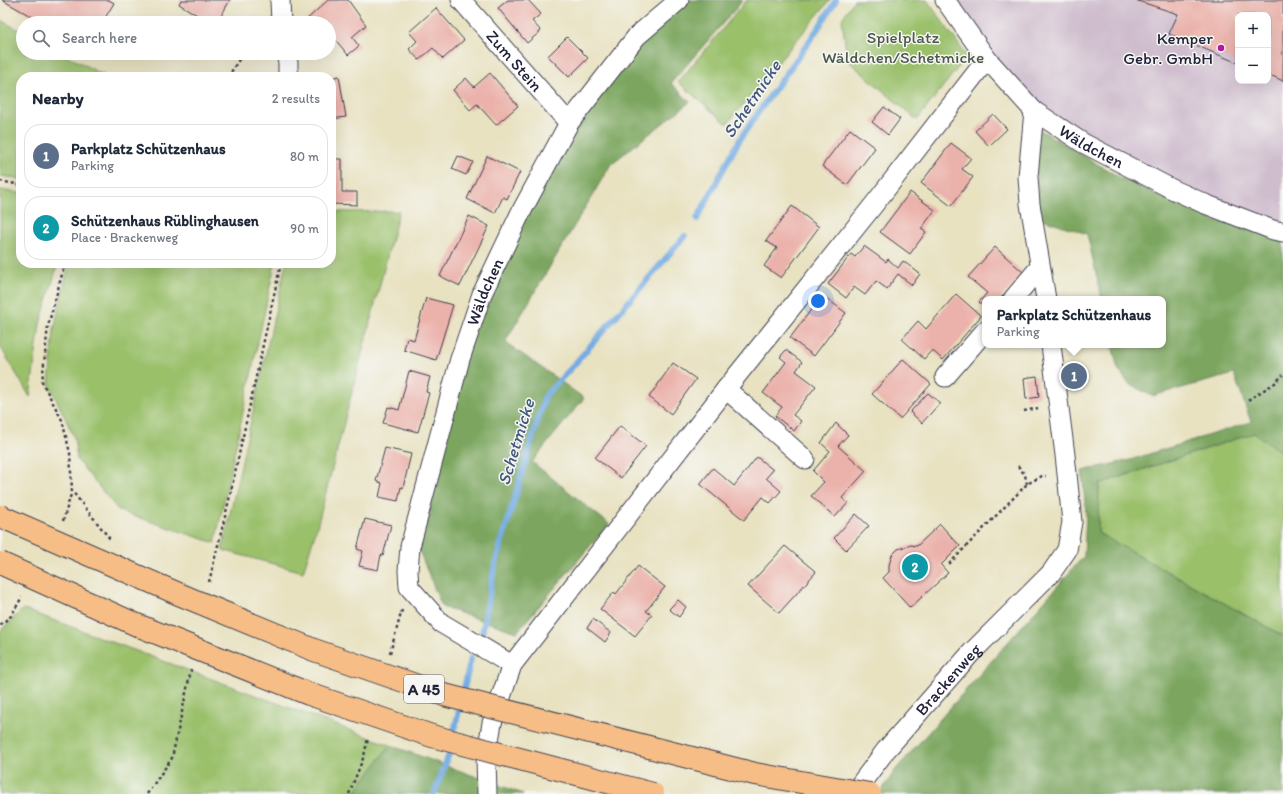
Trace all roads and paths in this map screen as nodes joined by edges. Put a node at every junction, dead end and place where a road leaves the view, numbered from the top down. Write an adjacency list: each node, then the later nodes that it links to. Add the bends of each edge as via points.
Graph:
1 (280, 0): 5 (street)
2 (461, 0): 12 (street, Zum Stein)
3 (678, 0): 12 (street, Wäldchen, via 637,36)
4 (945, 0): 6 (street, Wäldchen)
5 (281, 16)
6 (987, 59): 11 (street, Wäldchen); 25 (street)
7 (239, 60): 9 (path)
8 (287, 60): 10 (street)
9 (231, 72)
10 (288, 72)
11 (1034, 111): 15 (street, Wäldchen, via 1083,143 1172,190); 18 (street, via 1028,177)
12 (569, 123): 36 (street, Wäldchen, via 520,214 482,294 460,359 410,547 409,587 441,623)
13 (0, 181): 14 (path)
14 (16, 184)
15 (1283, 232)
16 (64, 268): 32 (path, via 48,326 42,382 62,420 70,453 72,491)
17 (279, 268): 35 (path, via 229,500)
18 (1040, 268): 19 (street); 20 (street)
19 (1016, 296)
20 (1046, 296)
21 (982, 334): 24 (street)
22 (1051, 348): 29 (street, Brackenweg)
23 (1283, 375): 26 (path, via 1276,383)
24 (945, 377)
25 (726, 389): 27 (street); 36 (street)
26 (1248, 400)
27 (805, 459)
28 (1018, 466): 30 (path)
29 (1067, 473): 30 (path, via 1042,476); 41 (street, Brackenweg, via 1072,522 1067,550 1051,573 971,654 886,750)
30 (1028, 484): 34 (path)
31 (0, 516): 42 (highway, A 45, bridge, via 314,650 444,695 755,774)
32 (112, 541)
33 (0, 563): 40 (highway, A 45, bridge, via 137,624 309,694 432,736)
34 (949, 564)
35 (208, 583)
36 (512, 665): 39 (street, via 492,723 486,758)
37 (192, 669): 38 (path, via 172,758)
38 (147, 794)
39 (487, 794)
40 (653, 794)
41 (853, 794)
42 (870, 794)

